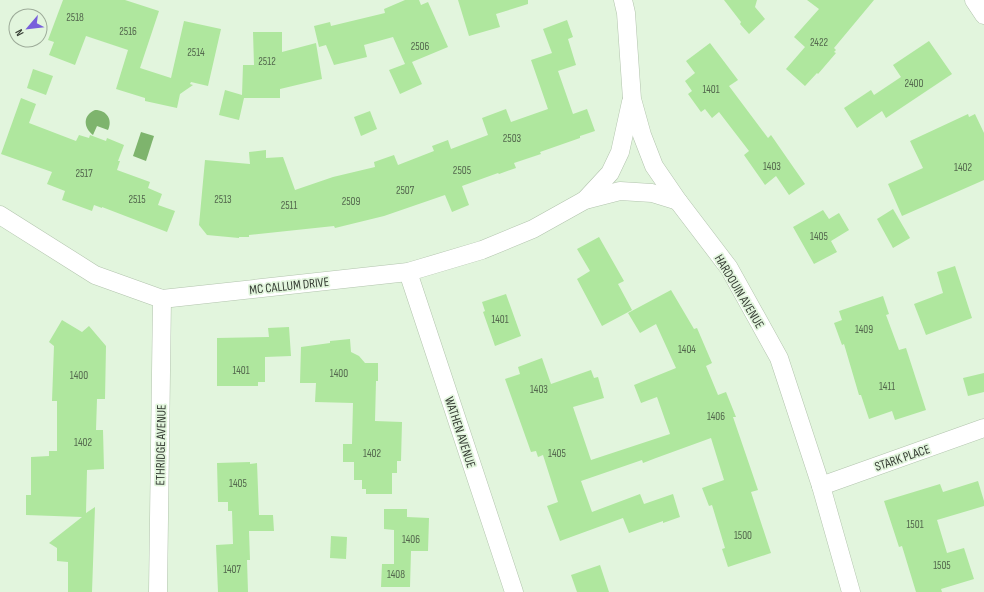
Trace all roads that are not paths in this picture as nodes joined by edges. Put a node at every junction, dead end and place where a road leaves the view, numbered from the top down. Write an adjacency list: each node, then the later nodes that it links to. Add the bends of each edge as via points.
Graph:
1 (623, 0): 4 (street, HARDOUIN AVENUE)
2 (974, 0): 3 (street)
3 (984, 15)
4 (632, 99): 5 (street, MC CALLUM DRIVE, via 620,152 610,173); 6 (street, HARDOUIN AVENUE, via 654,166)
5 (585, 200): 6 (street, MC CALLUM DRIVE, via 620,191 652,193); 8 (street, MC CALLUM DRIVE, via 533,229 489,247)
6 (678, 201): 11 (street, HARDOUIN AVENUE, via 729,268 779,358)
7 (0, 215): 9 (street, MC CALLUM DRIVE, via 94,275)
8 (408, 272): 9 (street, MC CALLUM DRIVE); 13 (street, WATHEN AVENUE)
9 (162, 299): 12 (street, ETHRIDGE AVENUE)
10 (984, 428): 11 (street, STARK PLACE)
11 (821, 486): 14 (street, HARDOUIN AVENUE)
12 (158, 592)
13 (514, 592)
14 (851, 592)

